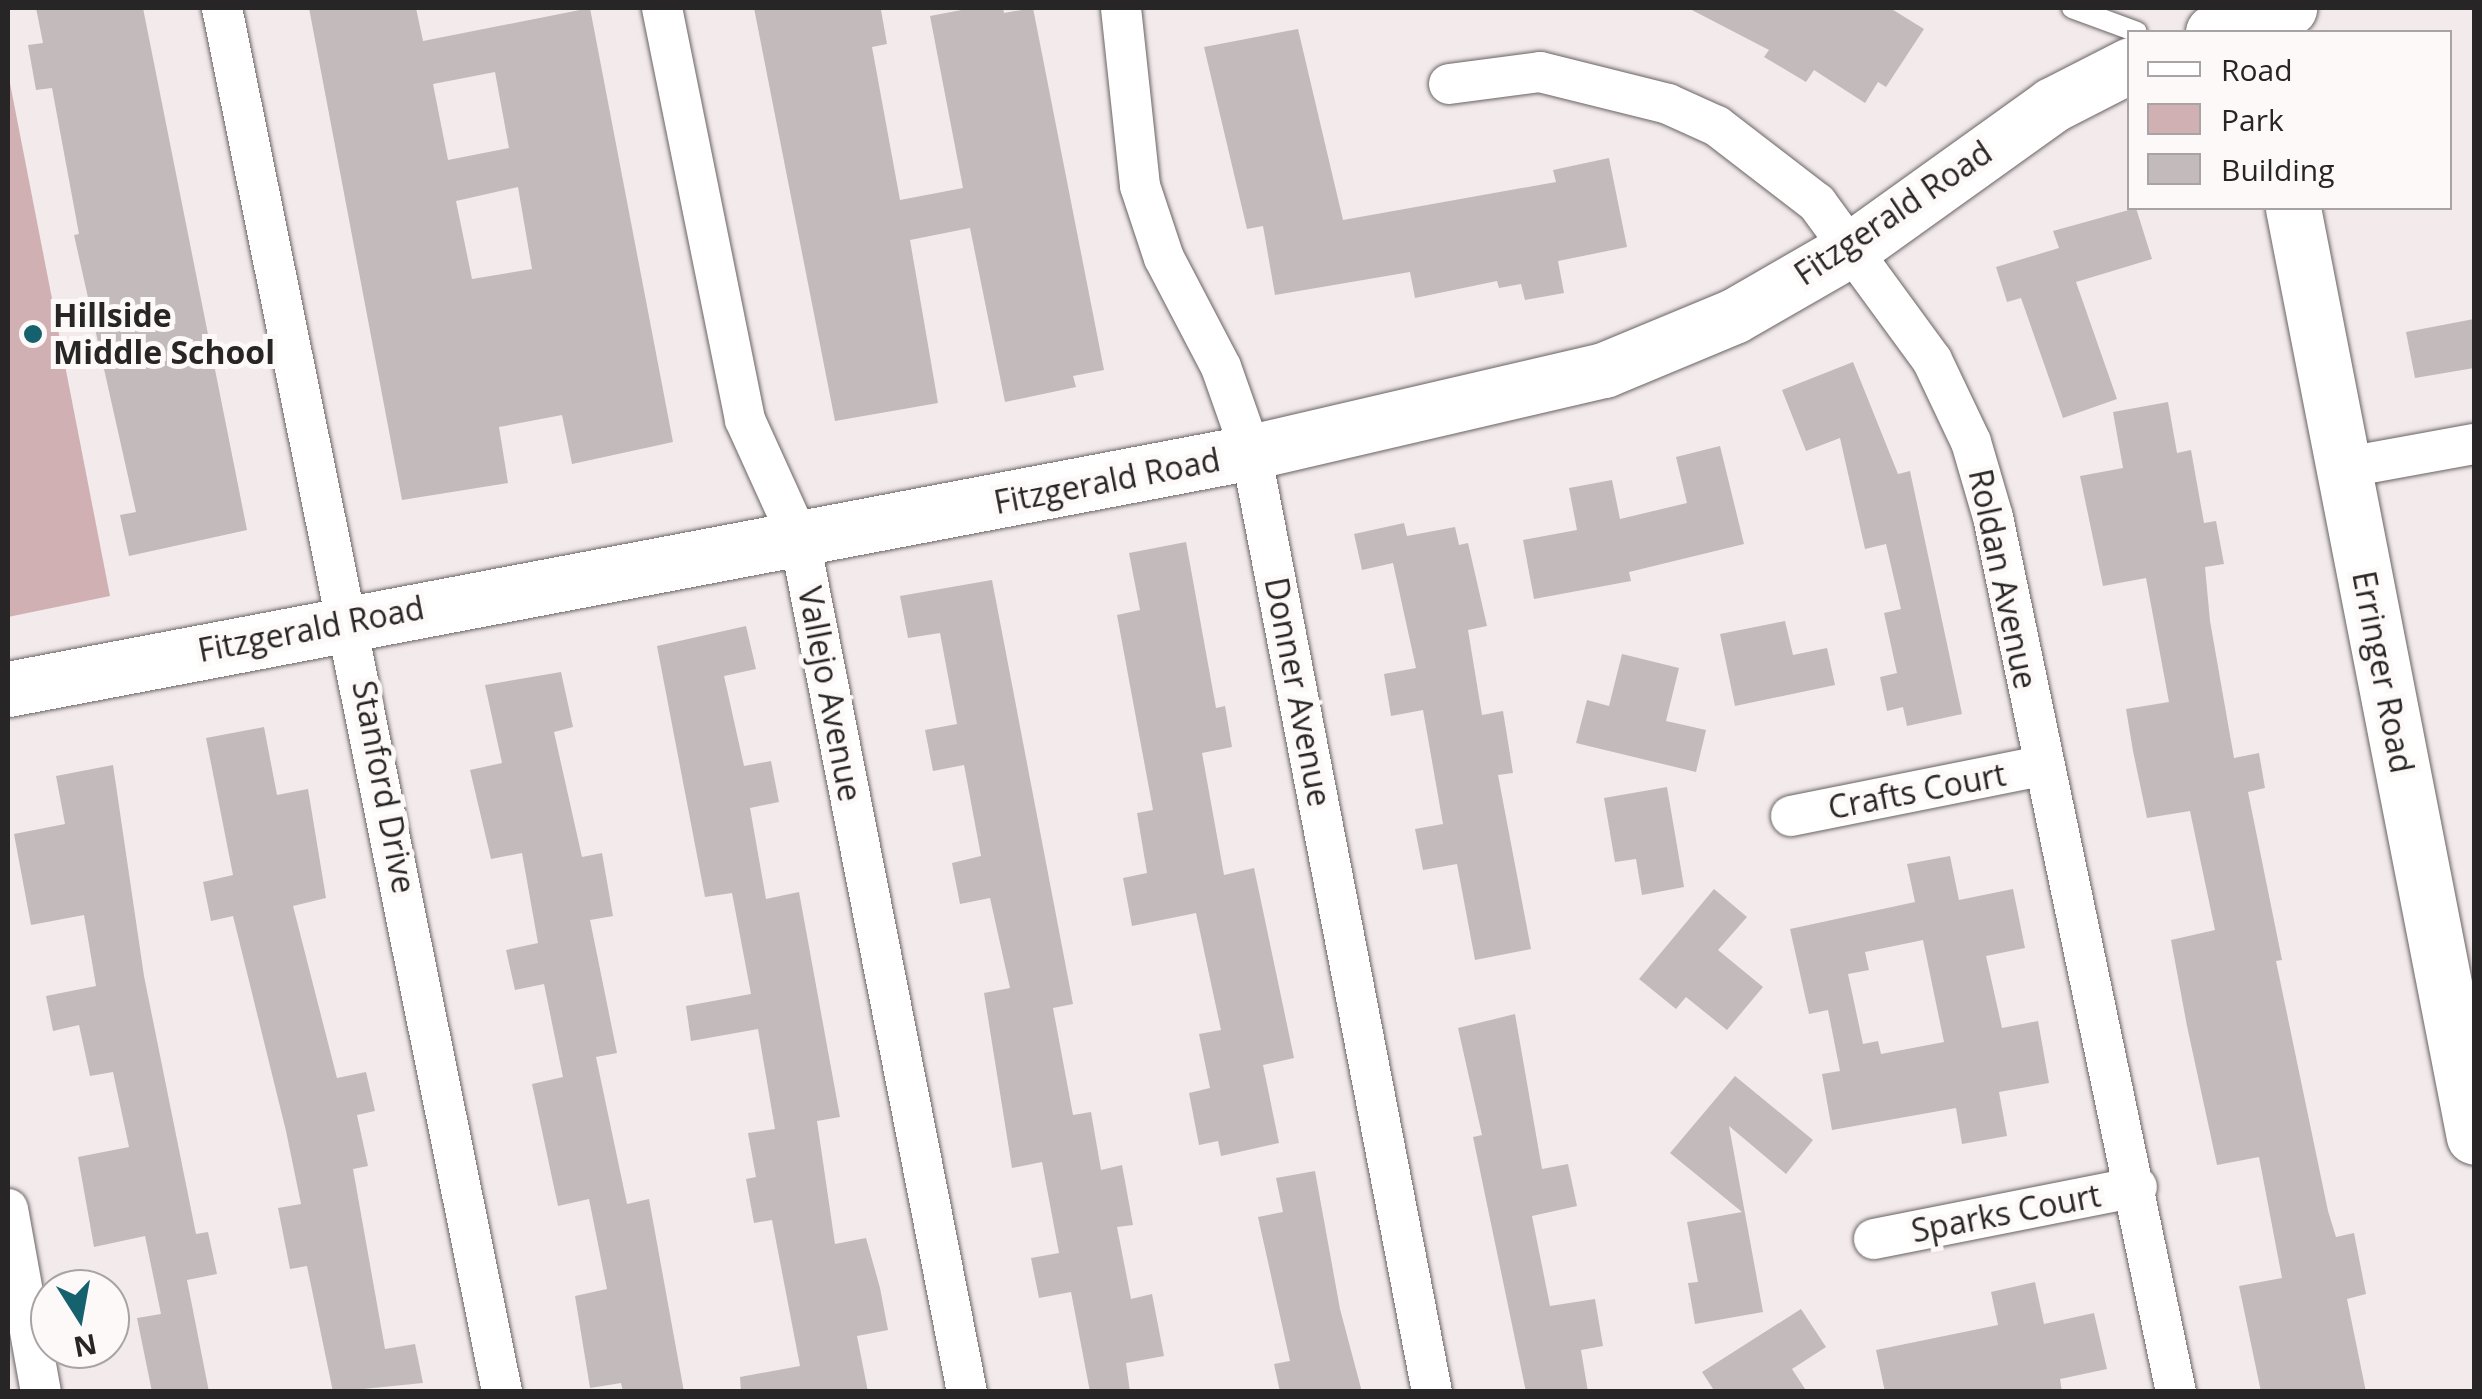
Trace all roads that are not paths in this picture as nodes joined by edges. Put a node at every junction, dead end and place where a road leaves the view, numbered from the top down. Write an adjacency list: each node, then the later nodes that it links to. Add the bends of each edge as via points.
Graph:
1 (222, 8): 14 (street, Stanford Drive)
2 (662, 8): 13 (street, Vallejo Avenue, via 746,420)
3 (1121, 8): 11 (street, Donner Avenue, via 1140,186 1164,258 1221,367)
4 (2072, 8): 5 (lane)
5 (2132, 30)
6 (2127, 67): 9 (main road, Fitzgerald Road, via 1972,158)
7 (1449, 84): 9 (street, Roldan Avenue, via 1540,72 1668,104 1776,166)
8 (2293, 210): 12 (main road, Erringer Road)
9 (1854, 246): 11 (main road, Fitzgerald Road, via 1734,316 1604,370); 16 (street, Roldan Avenue, via 1932,360 1972,442 1994,517)
10 (2474, 444): 12 (street)
11 (1252, 452): 13 (main road, Fitzgerald Road); 25 (street, Donner Avenue)
12 (2342, 468): 18 (main road, Erringer Road)
13 (800, 541): 14 (main road, Fitzgerald Road); 24 (street, Vallejo Avenue)
14 (351, 620): 15 (main road, Fitzgerald Road); 23 (street, Stanford Drive)
15 (8, 689)
16 (2042, 766): 17 (street, Crafts Court); 19 (street, Roldan Avenue)
17 (1791, 816)
18 (2474, 1137)
19 (2137, 1187): 21 (street, Sparks Court); 26 (street, Roldan Avenue)
20 (8, 1208): 22 (street)
21 (1874, 1239)
22 (41, 1392)
23 (502, 1392)
24 (967, 1392)
25 (1432, 1392)
26 (2176, 1392)

